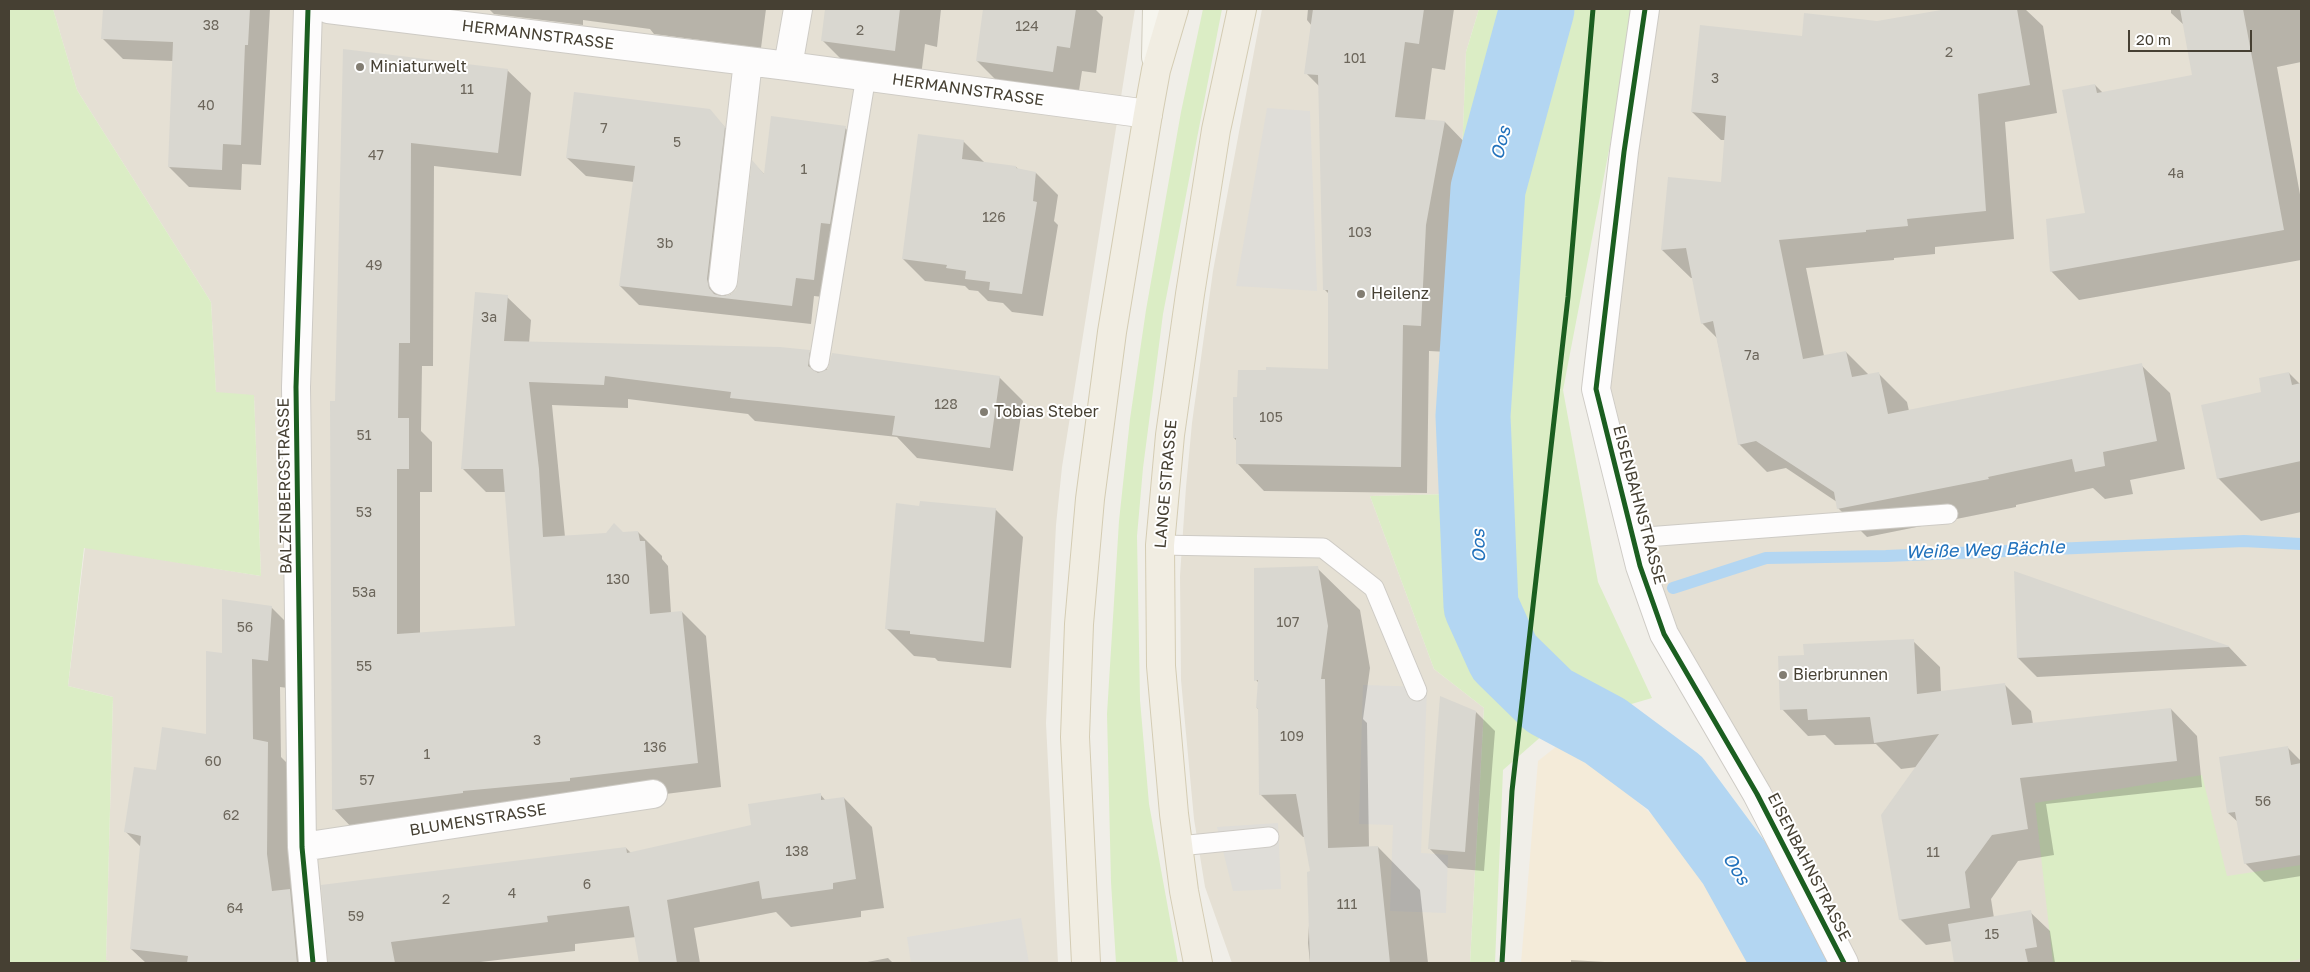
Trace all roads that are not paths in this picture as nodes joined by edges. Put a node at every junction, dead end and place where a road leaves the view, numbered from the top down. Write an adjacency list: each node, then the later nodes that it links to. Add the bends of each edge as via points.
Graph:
1 (308, 9): 22 (street, BALZENBERGSTRASSE, via 296,387)
2 (328, 9): 8 (street, HERMANNSTRASSE)
3 (798, 9): 9 (street)
4 (1157, 9): 10 (main road)
5 (1174, 9): 10 (main road)
6 (1242, 9): 17 (main road, LANGE STRASSE, via 1216,130 1190,294 1170,435)
7 (1645, 9): 16 (street, EISENBAHNSTRASSE, via 1624,152 1596,389)
8 (748, 61): 9 (street, HERMANNSTRASSE); 13 (street)
9 (788, 66): 11 (street, HERMANNSTRASSE)
10 (1156, 70): 12 (main road)
11 (866, 76): 12 (street, HERMANNSTRASSE); 14 (lane)
12 (1148, 114): 24 (main road, via 1112,332 1090,499 1079,624 1075,737)
13 (723, 281)
14 (819, 362)
15 (1948, 514): 16 (lane)
16 (1633, 538): 26 (street, EISENBAHNSTRASSE, via 1664,634 1757,794)
17 (1160, 545): 18 (lane, via 1323,548 1374,588); 21 (main road, LANGE STRASSE, via 1161,666)
18 (1416, 691)
19 (653, 794): 22 (street, BLUMENSTRASSE)
20 (1269, 837): 21 (lane)
21 (1179, 846): 25 (main road, LANGE STRASSE)
22 (302, 847): 23 (street, BALZENBERGSTRASSE)
23 (313, 963)
24 (1086, 963)
25 (1198, 963)
26 (1844, 963)

